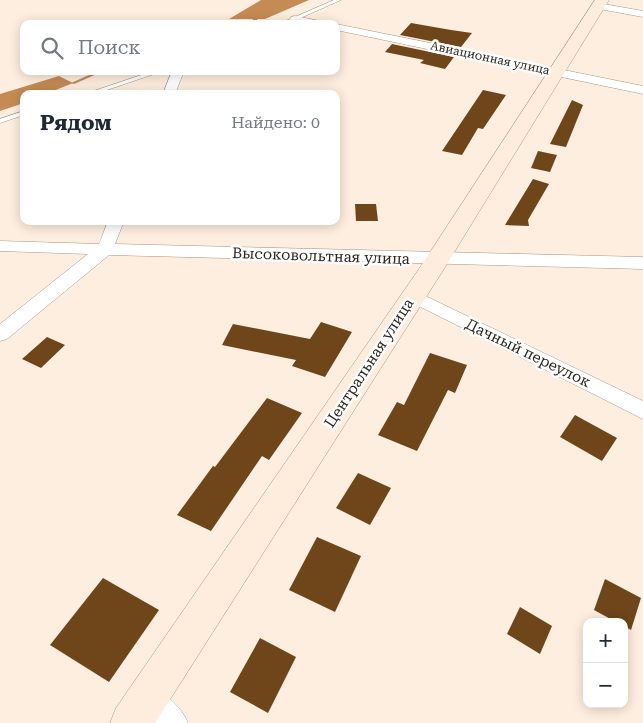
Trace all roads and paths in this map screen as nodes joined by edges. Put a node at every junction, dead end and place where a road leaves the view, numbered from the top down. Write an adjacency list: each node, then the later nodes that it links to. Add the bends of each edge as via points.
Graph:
1 (338, 0): 4 (lane)
2 (600, 3): 3 (street); 8 (street, Центральная улица)
3 (643, 14)
4 (295, 18): 5 (lane); 6 (street)
5 (291, 20)
6 (304, 20)
7 (340, 28): 8 (street, Авиационная улица)
8 (558, 72): 13 (street, Авиационная улица); 19 (street, Центральная улица)
9 (147, 75): 11 (lane)
10 (176, 75): 12 (street)
11 (101, 90)
12 (171, 90)
13 (643, 90)
14 (20, 115): 15 (lane)
15 (0, 121)
16 (114, 225): 18 (street)
17 (0, 246): 18 (street, Высоковольтная улица)
18 (104, 249): 19 (street, Высоковольтная улица); 22 (street)
19 (438, 259): 20 (street, Высоковольтная улица); 21 (street, Центральная улица)
20 (643, 263)
21 (413, 296): 23 (street, Дачный переулок); 24 (street, Центральная улица)
22 (0, 334)
23 (643, 411)
24 (139, 711): 25 (street)
25 (173, 723)

